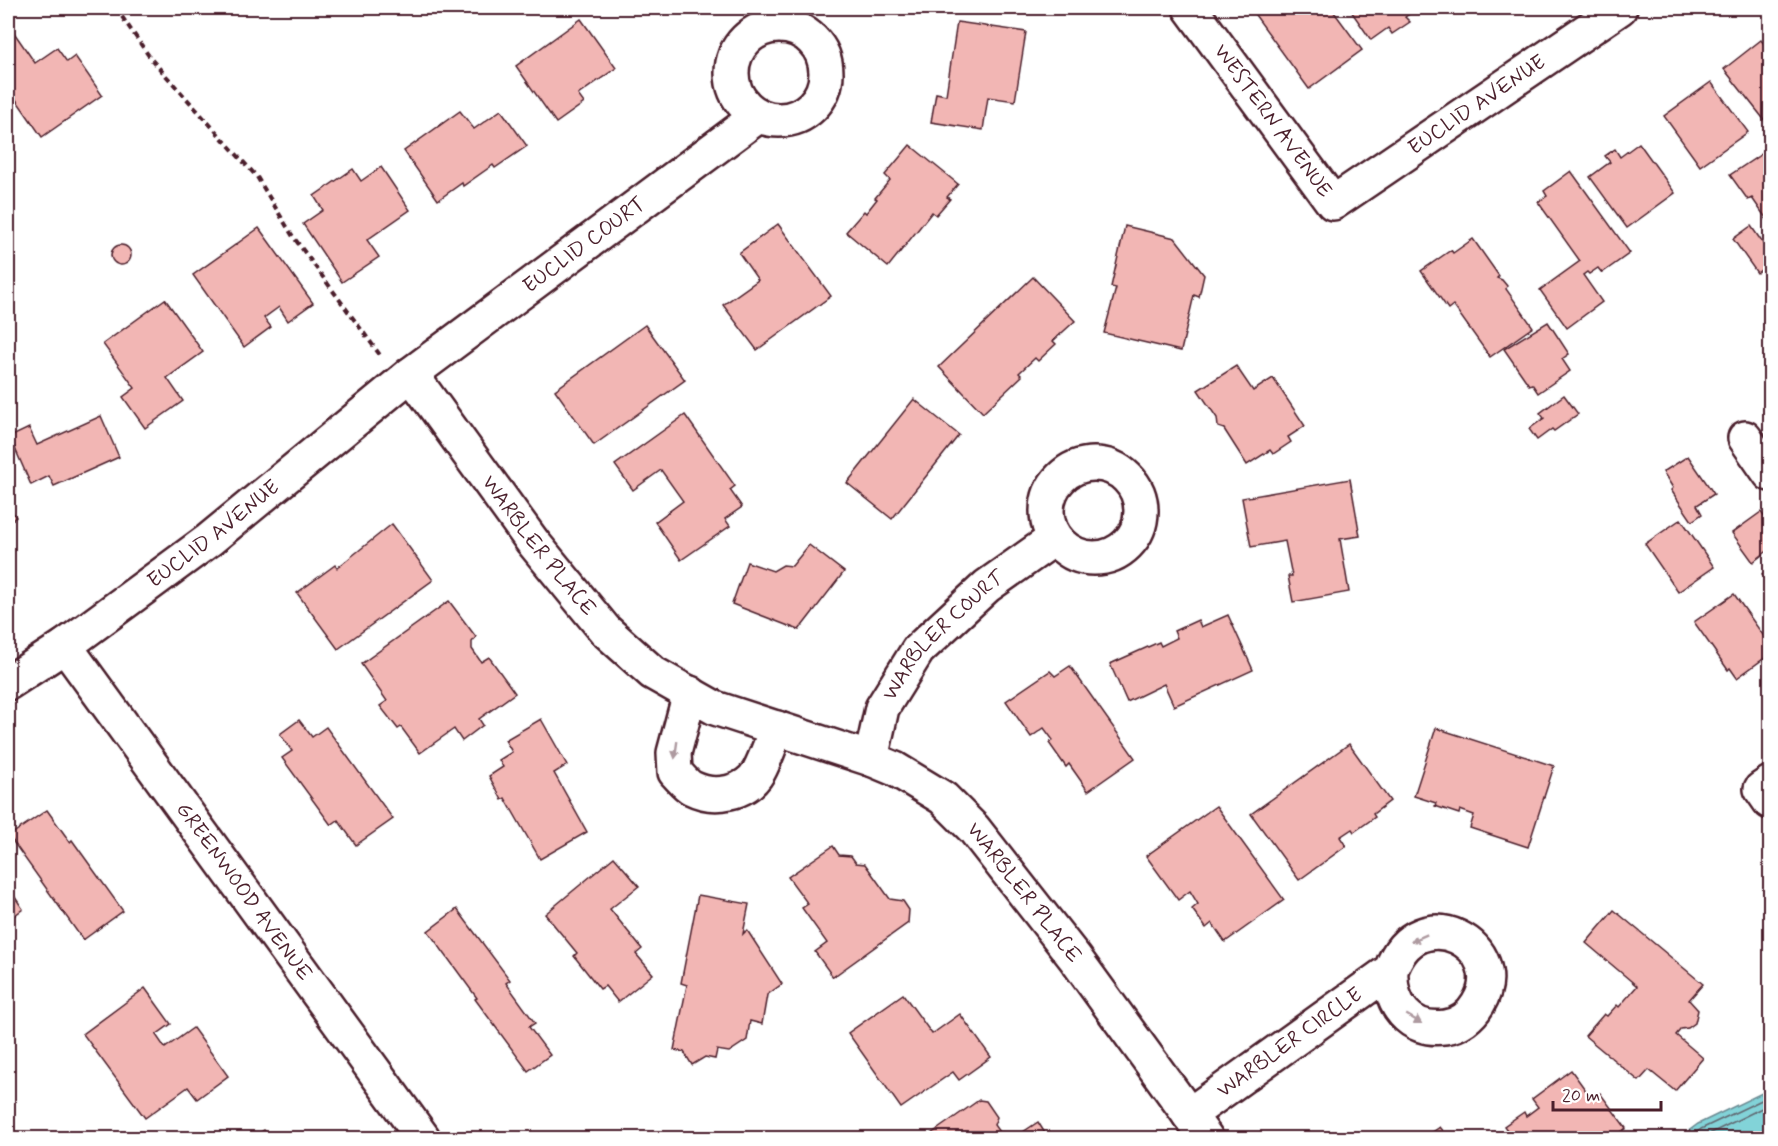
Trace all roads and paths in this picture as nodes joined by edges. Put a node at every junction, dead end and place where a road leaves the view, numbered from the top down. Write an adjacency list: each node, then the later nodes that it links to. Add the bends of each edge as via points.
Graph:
1 (116, 8): 6 (path, via 151,59 257,177 324,281)
2 (1190, 8): 5 (street, WESTERN AVENUE)
3 (1620, 8): 5 (street, EUCLID AVENUE)
4 (758, 116): 6 (street, EUCLID COURT)
5 (1333, 203)
6 (406, 378): 10 (street, EUCLID AVENUE, via 208,540); 12 (street, WARBLER PLACE, via 605,630 653,673)
7 (1745, 438): 8 (street)
8 (1770, 474)
9 (1055, 538): 14 (street, WARBLER COURT, via 987,586 918,650 882,708)
10 (65, 646): 11 (street, EUCLID AVENUE); 17 (street, GREENWOOD AVENUE)
11 (8, 683)
12 (690, 693): 13 (street, WARBLER PLACE, via 715,708); 13 (street, one-way to 13, via 674,753 675,772 691,788 710,794 728,793 743,786 758,773)
13 (777, 728): 14 (street, WARBLER PLACE)
14 (871, 759): 16 (street, WARBLER PLACE, via 943,798 974,829 1075,958)
15 (1391, 970): 16 (street, WARBLER CIRCLE)
16 (1197, 1127)
17 (423, 1138)

